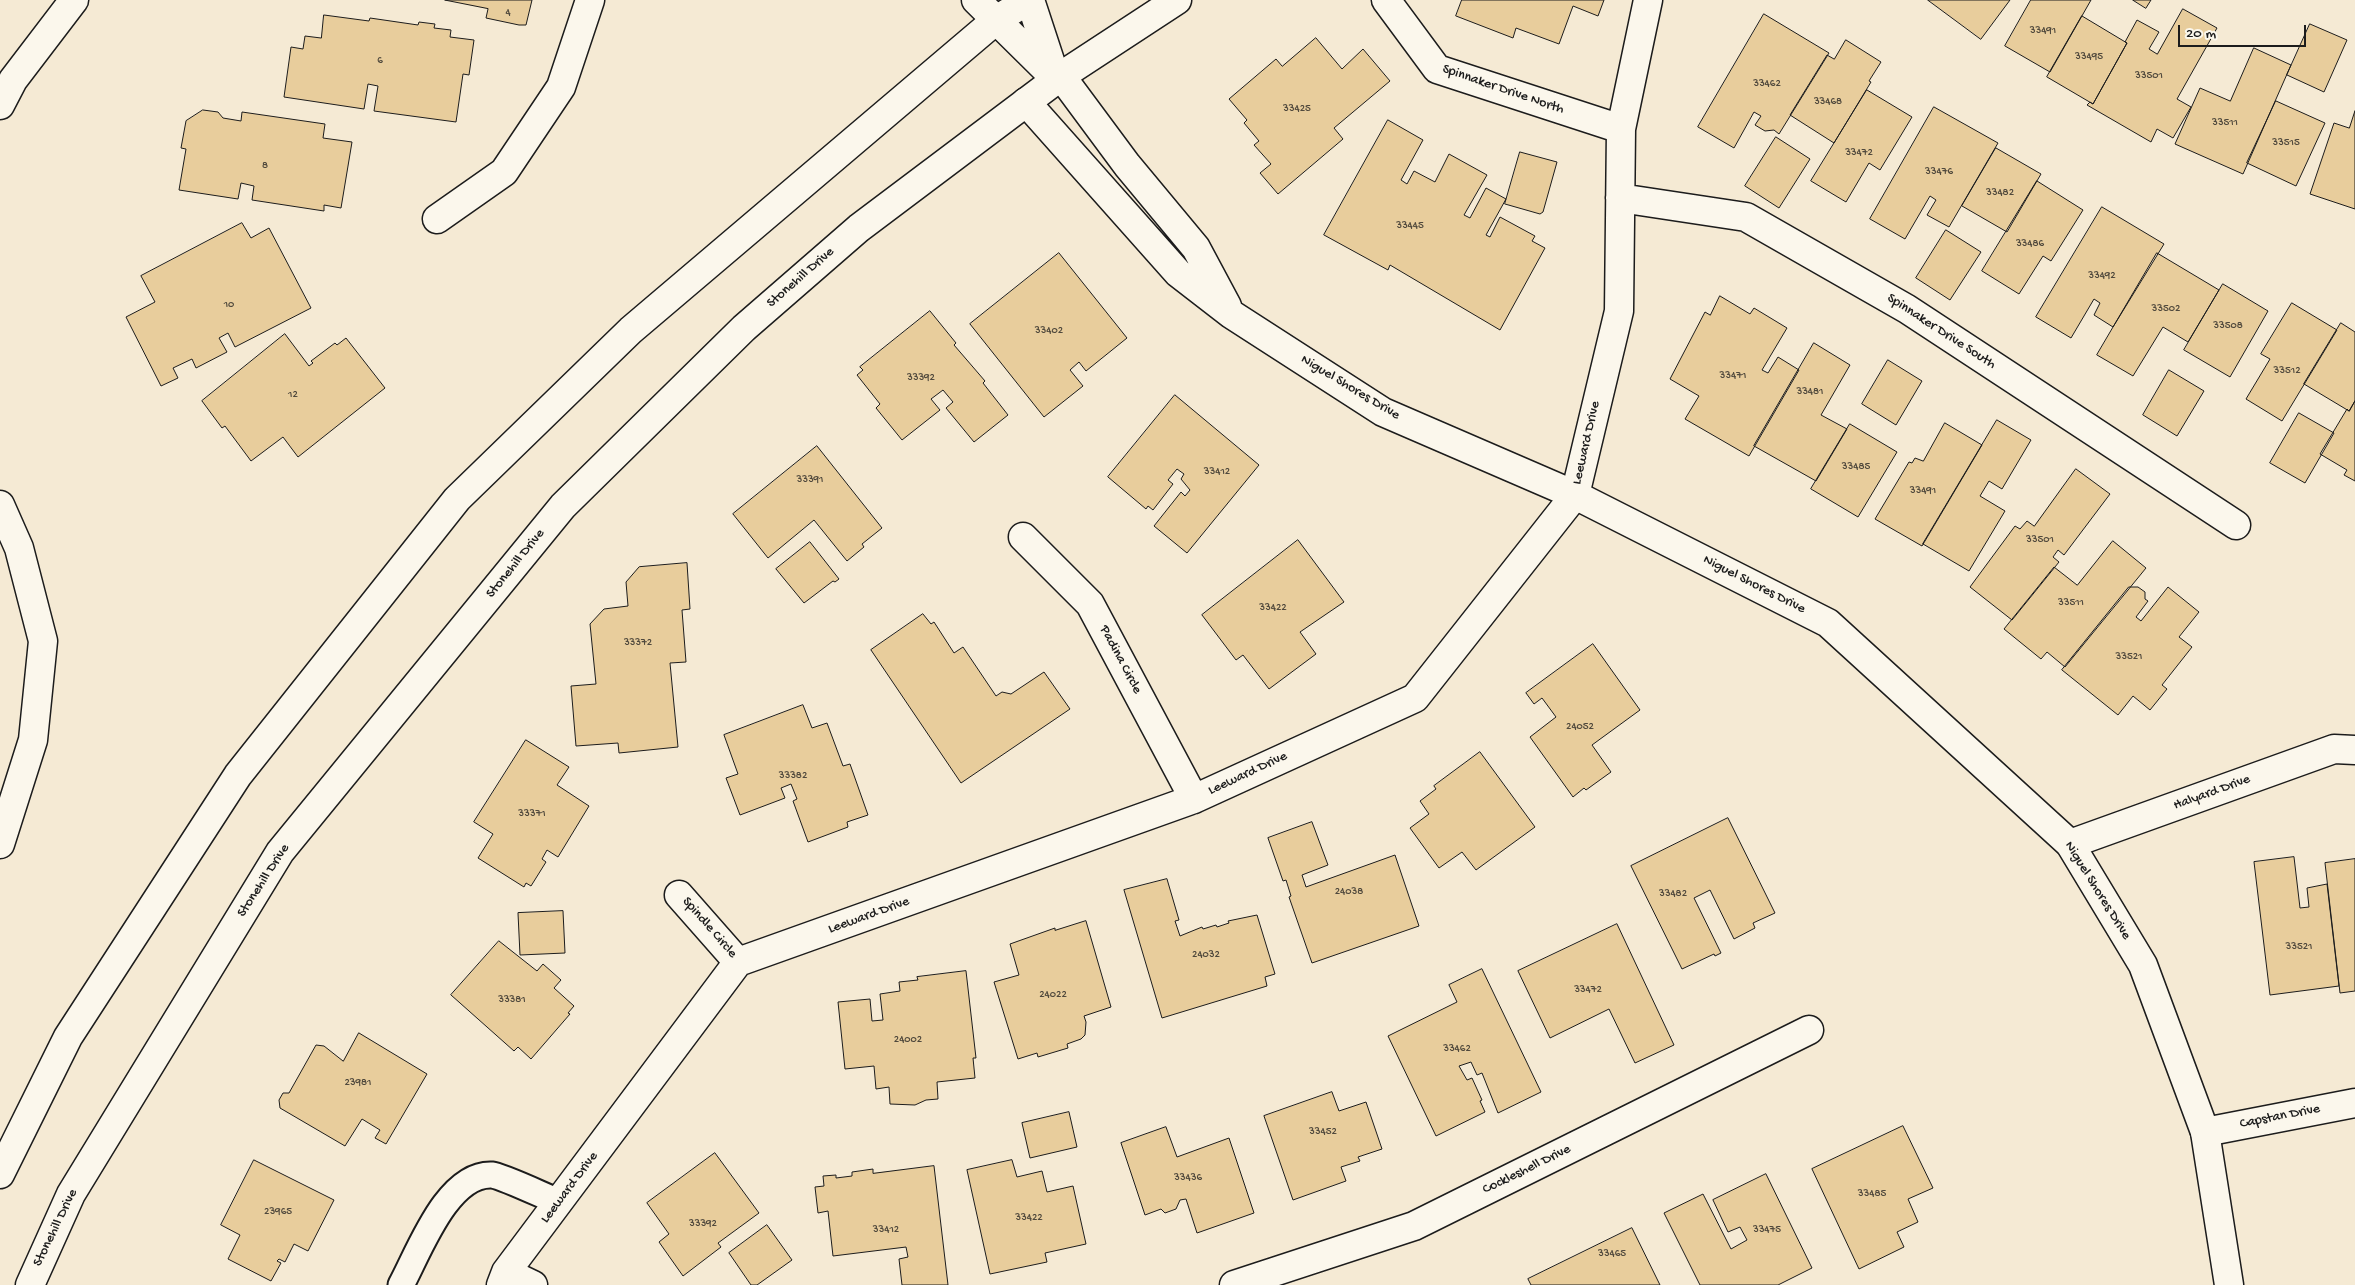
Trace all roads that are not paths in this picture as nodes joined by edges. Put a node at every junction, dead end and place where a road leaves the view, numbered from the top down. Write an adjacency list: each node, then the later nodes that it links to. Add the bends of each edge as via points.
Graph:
1 (74, 0): 11 (street, via 13,80)
2 (590, 0): 14 (street, via 561,86 504,172)
3 (976, 0): 8 (street)
4 (1030, 0): 8 (street); 9 (street)
5 (1177, 0): 9 (street, Stonehill Drive)
6 (1386, 0): 12 (street, Spinnaker Drive North, via 1437,69)
7 (1648, 0): 12 (street, Leeward Drive)
8 (996, 20): 9 (street); 29 (street, via 631,330 457,499 238,775 68,1036)
9 (1059, 78): 10 (street, Stonehill Drive); 15 (street, via 1196,248)
10 (1026, 102): 15 (street, Niguel Shores Drive, via 1178,273); 32 (street, Stonehill Drive, via 859,228 752,321 563,506 280,852 71,1194)
11 (0, 104)
12 (1621, 129): 13 (street, Leeward Drive)
13 (1620, 198): 16 (street, Leeward Drive, via 1619,311); 18 (street, Spinnaker Drive South, via 1746,217 1907,309)
14 (437, 219)
15 (1231, 314): 16 (street, Niguel Shores Drive, via 1383,412)
16 (1575, 495): 21 (street, Leeward Drive, via 1415,698); 23 (street, Niguel Shores Drive, via 1828,623)
17 (0, 506): 22 (street, via 19,548 43,642 33,740)
18 (2236, 525)
19 (1023, 537): 21 (street, Padina Circle, via 1090,604)
20 (2355, 750): 23 (street, Halyard Drive, via 2334,749)
21 (1194, 799): 25 (street, Leeward Drive)
22 (0, 844)
23 (2070, 844): 28 (street, Niguel Shores Drive, via 2143,965)
24 (679, 894): 25 (street, Spindle Circle)
25 (738, 962): 30 (street, Leeward Drive)
26 (1809, 1030): 35 (street, Cockleshell Drive, via 1414,1226)
27 (2355, 1103): 28 (street, Capstan Drive)
28 (2205, 1132): 36 (street, Niguel Shores Drive)
29 (0, 1174)
30 (559, 1202): 31 (street, Leeward Drive); 33 (lane, via 492,1175 467,1181 446,1201)
31 (503, 1279): 34 (street)
32 (30, 1285)
33 (401, 1285)
34 (533, 1285)
35 (1234, 1285)
36 (2229, 1285)

